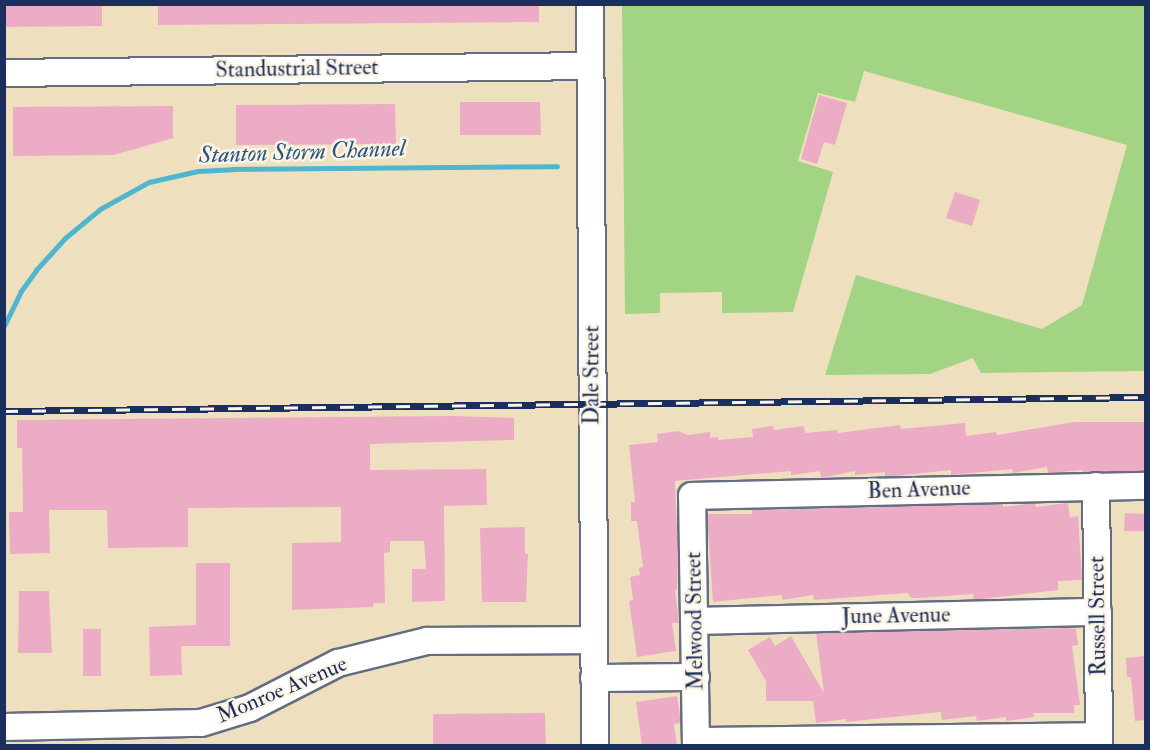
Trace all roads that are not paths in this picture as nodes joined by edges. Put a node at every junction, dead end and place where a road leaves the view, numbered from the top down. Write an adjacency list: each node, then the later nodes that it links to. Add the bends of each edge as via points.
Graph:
1 (590, 4): 2 (street, Dale Street)
2 (590, 66): 3 (street, Standustrial Street); 9 (street, Dale Street)
3 (4, 73)
4 (1096, 486): 5 (street, Ben Avenue); 6 (street, Ben Avenue); 7 (street, Russell Street)
5 (1146, 486)
6 (692, 496): 8 (street, Melwood Street)
7 (1098, 612): 8 (street, June Avenue); 13 (street, Russell Street)
8 (695, 621): 10 (street, Melwood Street)
9 (594, 640): 11 (street, Dale Street); 12 (street, Monroe Avenue, via 427,641 338,663 250,708 201,723)
10 (696, 677): 11 (street); 14 (street, Melwood Street)
11 (594, 678): 15 (street, Dale Street)
12 (4, 727)
13 (1099, 741): 14 (street)
14 (696, 743)
15 (595, 746)

